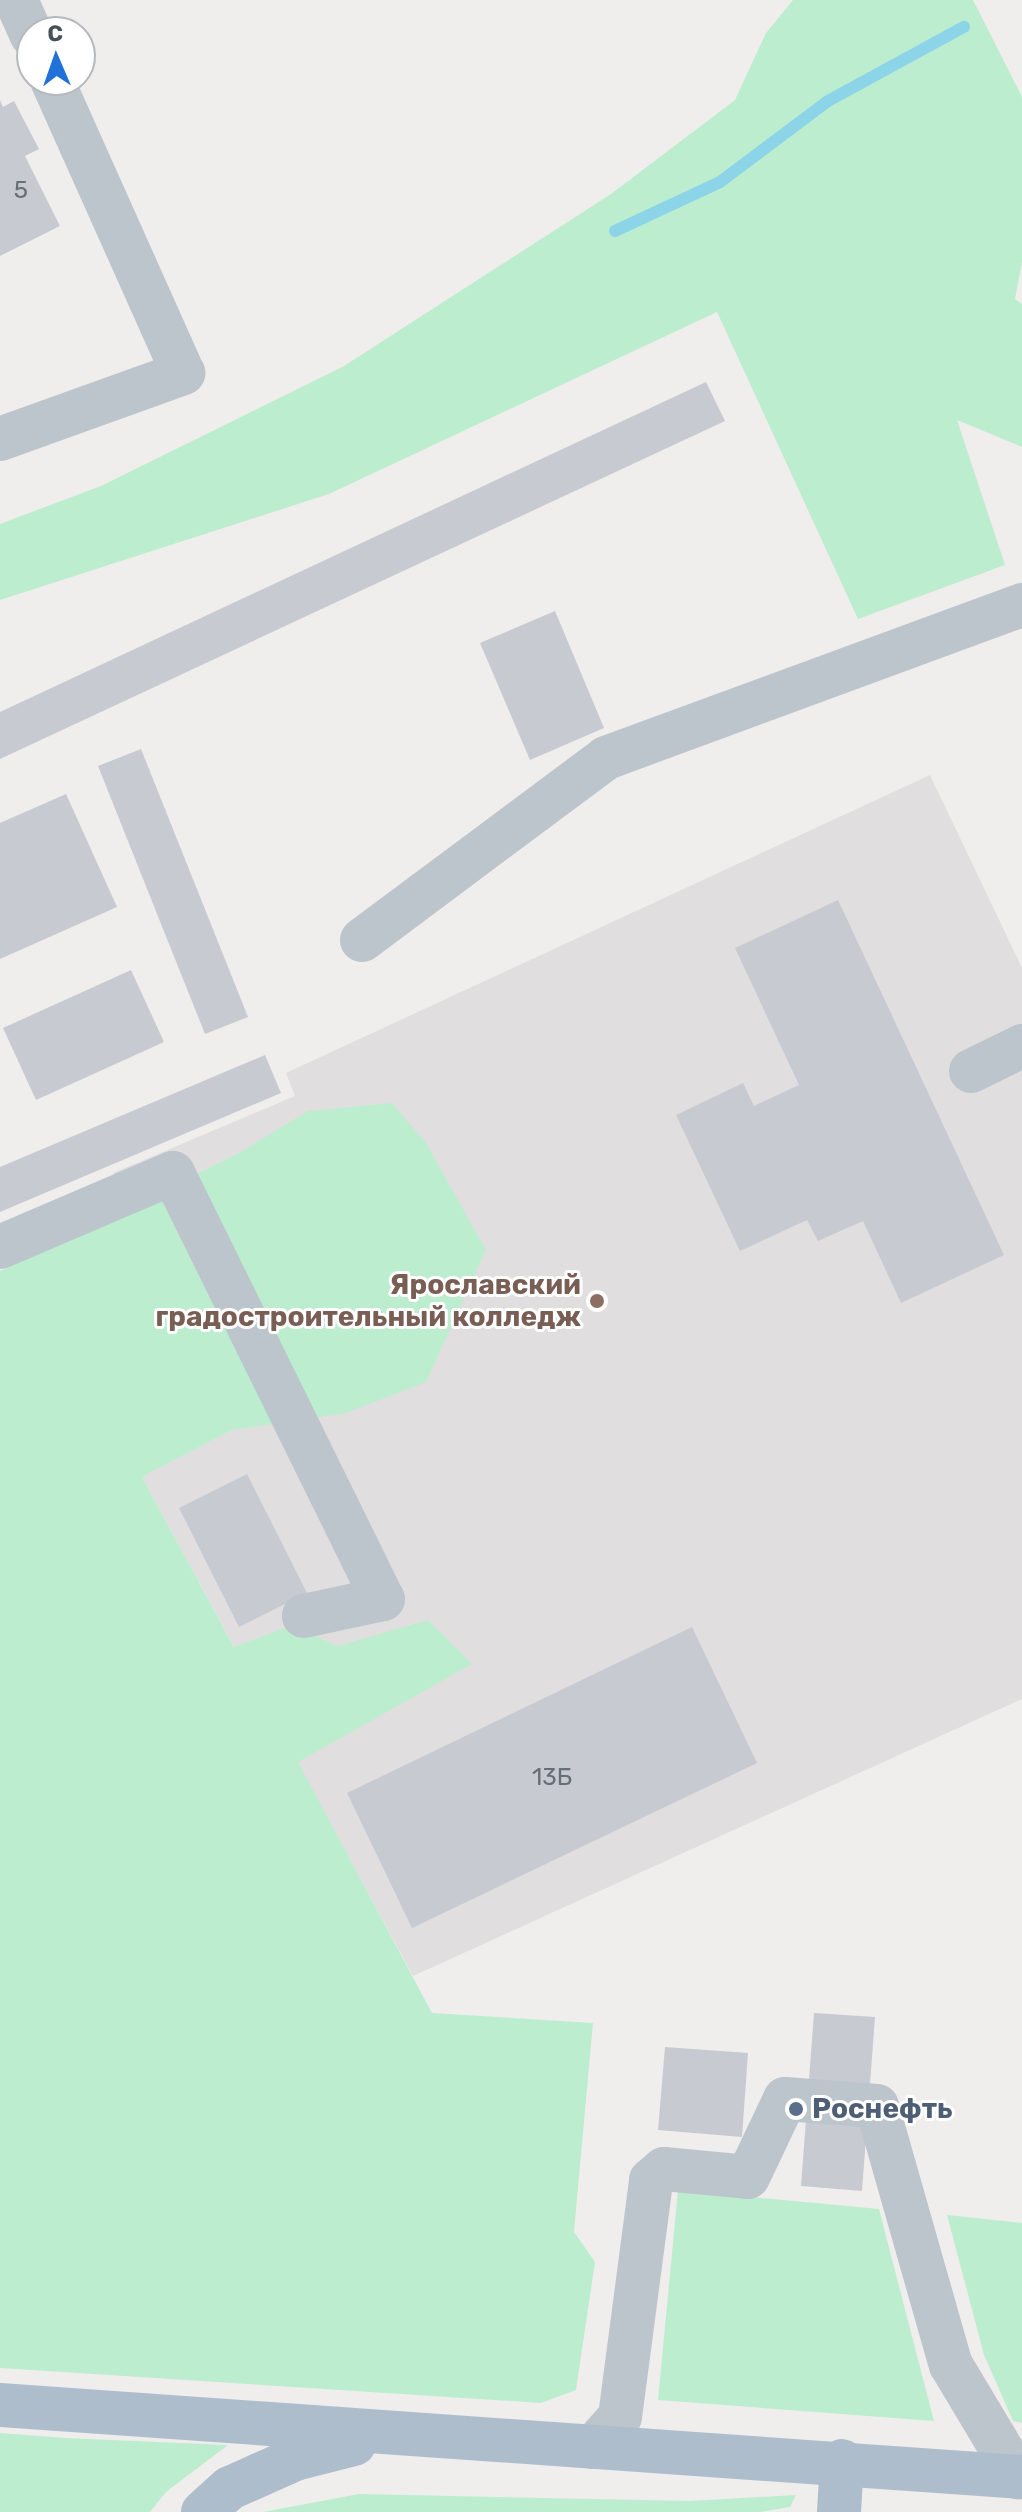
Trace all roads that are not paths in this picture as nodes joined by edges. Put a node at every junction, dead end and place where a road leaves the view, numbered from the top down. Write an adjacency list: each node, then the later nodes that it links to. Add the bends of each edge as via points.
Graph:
1 (59, 96): 2 (lane, via 183,373)
2 (0, 439)
3 (1022, 605): 4 (lane, via 606,758)
4 (362, 940)
5 (1022, 1046): 6 (lane)
6 (971, 1071)
7 (0, 1247): 8 (lane, via 173,1173 383,1599)
8 (304, 1616)
9 (0, 2405): 10 (main road)
10 (388, 2436): 11 (main road); 14 (main road, via 295,2459 230,2488)
11 (593, 2447): 12 (main road); 13 (lane, via 620,2417 651,2180 664,2169 748,2177 785,2099 877,2106 951,2365)
12 (842, 2461): 13 (main road); 15 (main road)
13 (1020, 2477)
14 (203, 2512)
15 (839, 2512)

